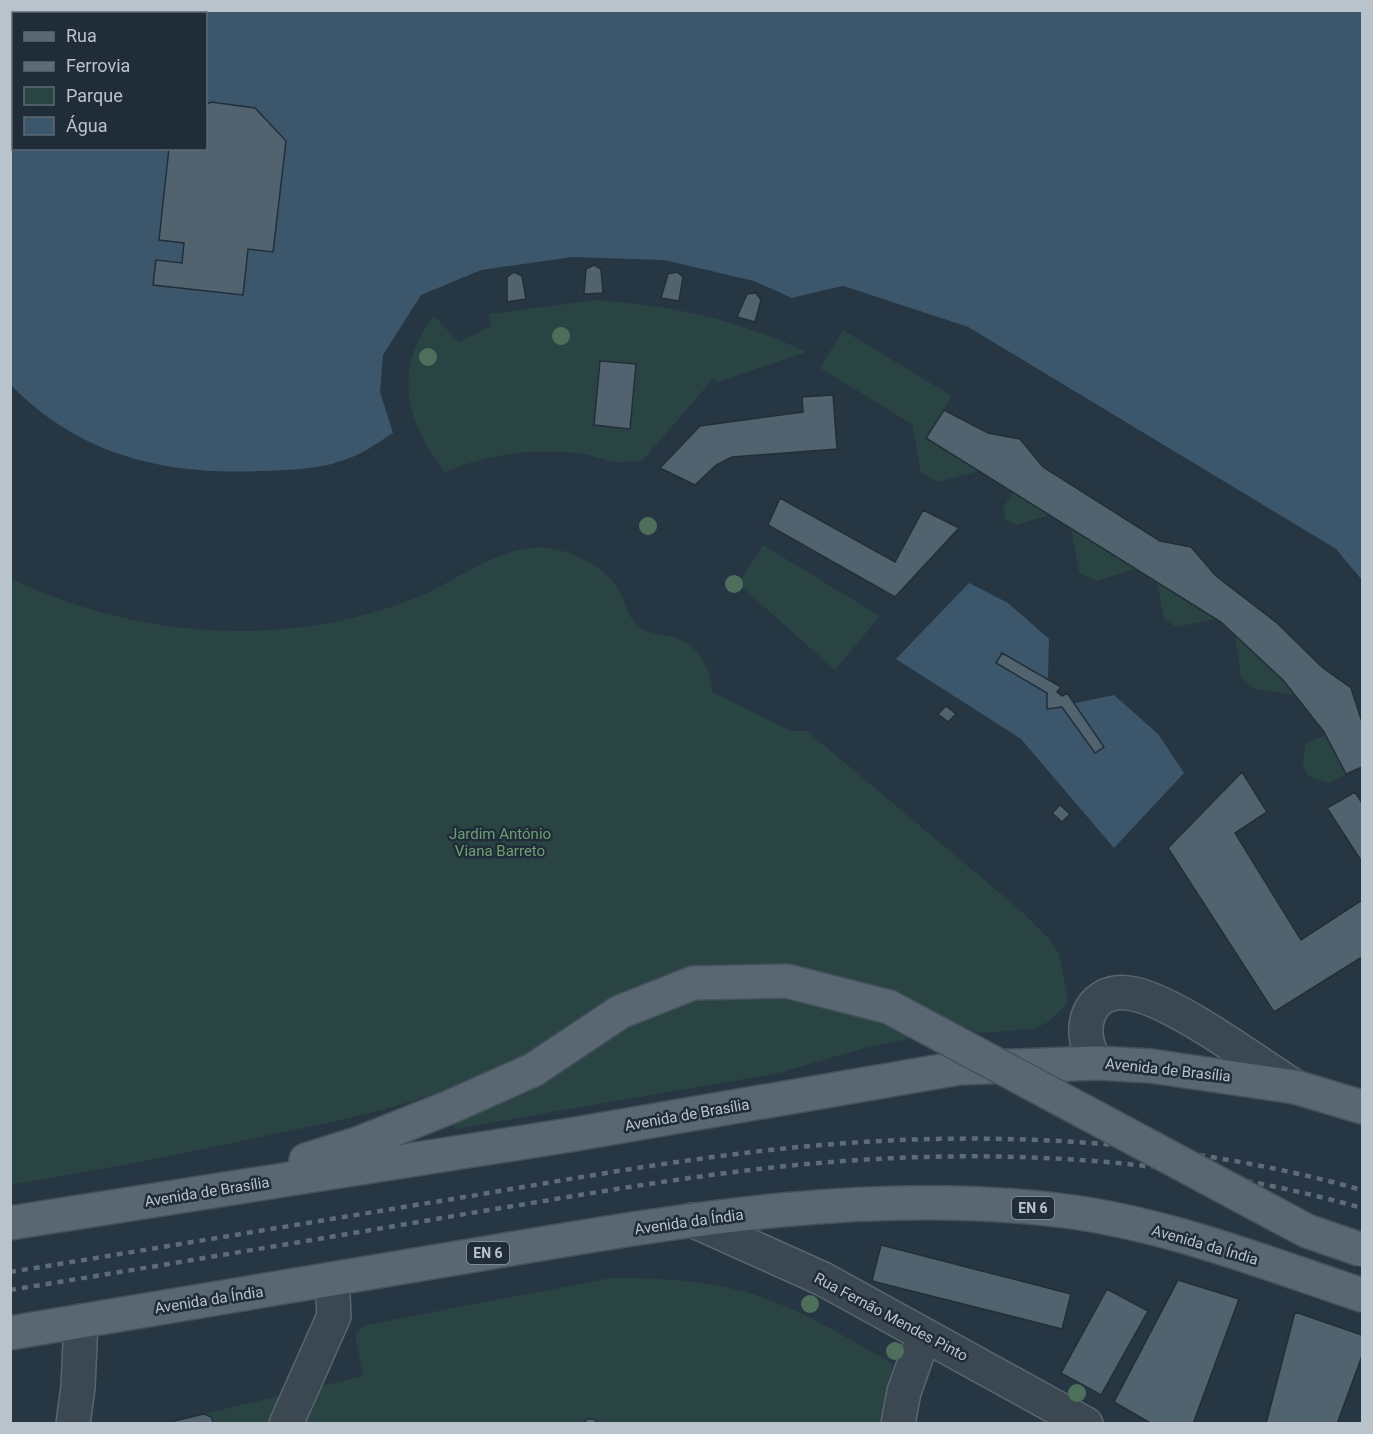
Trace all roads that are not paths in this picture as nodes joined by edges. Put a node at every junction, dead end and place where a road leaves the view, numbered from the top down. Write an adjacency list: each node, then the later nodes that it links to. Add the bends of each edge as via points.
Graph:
1 (1097, 1063): 2 (main road, Avenida de Brasília, via 1151,1066); 2 (street, via 1084,1040 1085,1023 1094,1005 1111,994 1128,993 1155,1001); 4 (main road, Avenida de Brasília, via 959,1068)
2 (1295, 1087): 3 (main road, Avenida de Brasília)
3 (1362, 1107)
4 (196, 1194): 6 (main road, Avenida de Brasília); 7 (main road, bridge, via 357,1144 450,1107 533,1070 620,1012 693,983 787,981 889,1007 1307,1232)
5 (692, 1220): 8 (main road, Avenida da Índia / EN 6); 9 (main road, Avenida da Índia / EN 6, via 814,1205 946,1202 1059,1210 1175,1233); 12 (street, Rua Fernão Mendes Pinto, via 823,1279)
6 (10, 1223)
7 (1362, 1250)
8 (332, 1280): 10 (main road, Avenida da Índia / EN 6); 14 (street, via 334,1316)
9 (1362, 1294)
10 (81, 1321): 11 (main road, Avenida da Índia / EN 6); 13 (street)
11 (10, 1333)
12 (924, 1335): 15 (street, via 904,1392); 16 (street, Rua Fernão Mendes Pinto)
13 (73, 1424)
14 (286, 1424)
15 (898, 1424)
16 (1086, 1424)

